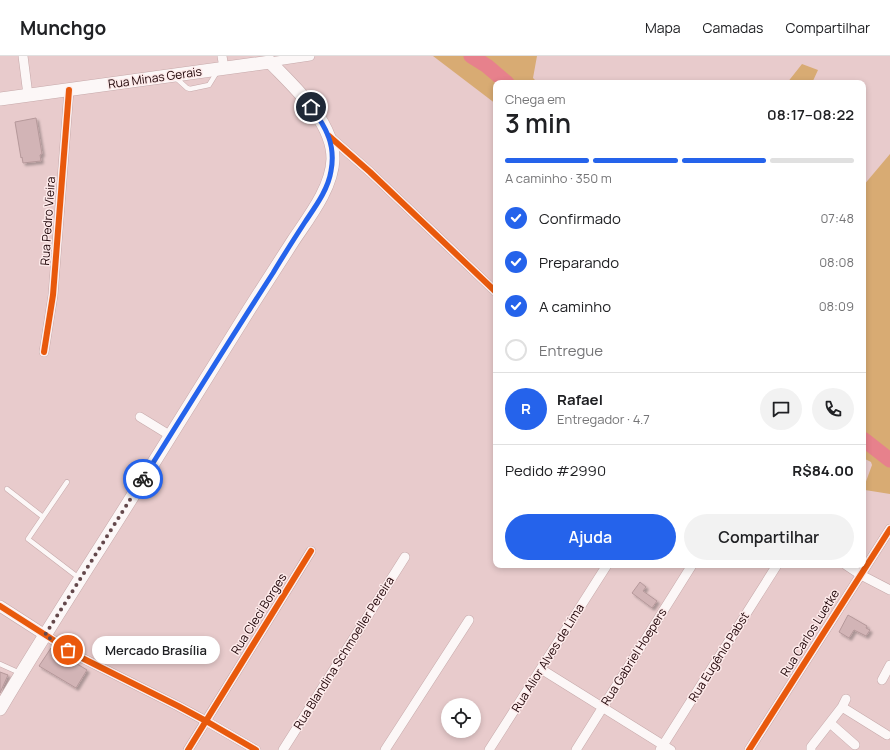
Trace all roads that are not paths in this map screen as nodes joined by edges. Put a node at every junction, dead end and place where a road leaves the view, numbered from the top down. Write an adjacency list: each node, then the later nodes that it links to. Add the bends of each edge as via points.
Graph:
1 (23, 56): 6 (street)
2 (310, 56): 3 (street, Rua Minas Gerais)
3 (270, 62): 4 (main road, Rua Minas Gerais); 8 (main road, via 302,96)
4 (222, 64): 5 (main road, Rua Minas Gerais, via 174,75)
5 (69, 90): 6 (main road, Rua Minas Gerais); 10 (street, Rua Pedro Vieira, via 54,295)
6 (28, 95): 7 (main road, Rua Minas Gerais)
7 (0, 99)
8 (329, 136): 9 (street); 12 (main road, via 333,158 324,192)
9 (493, 289)
10 (44, 352)
11 (140, 417): 12 (street)
12 (171, 436): 26 (main road)
13 (68, 482): 15 (lane)
14 (8, 489): 15 (lane)
15 (43, 517): 26 (lane, via 28,539)
16 (890, 529): 19 (street, Rua Carlos Luetke)
17 (311, 551): 38 (street, Rua Cleci Borges)
18 (405, 557): 45 (street, Rua Blandina Schmoeller Pereira)
19 (866, 566)
20 (605, 568): 33 (street, Rua Alior Alves de Lima)
21 (690, 568): 37 (street, Rua Gabriel Hoepers)
22 (775, 568): 42 (street, Rua Eugênio Pabst)
23 (850, 568): 25 (street)
24 (865, 568): 25 (street, Rua Carlos Luetke)
25 (860, 575): 27 (street); 49 (street, Rua Carlos Luetke)
26 (80, 579): 30 (main road)
27 (890, 590)
28 (0, 606): 30 (street)
29 (468, 620): 46 (street)
30 (45, 635): 34 (main road); 38 (street, via 87,661)
31 (0, 664): 34 (lane)
32 (890, 665): 35 (street)
33 (541, 669): 37 (street); 47 (street, Rua Alior Alves de Lima)
34 (21, 673): 36 (main road)
35 (882, 680)
36 (0, 708)
37 (602, 708): 42 (street); 48 (street, Rua Gabriel Hoepers)
38 (206, 721): 43 (street, Rua Cleci Borges); 44 (street)
39 (830, 723): 40 (street, via 844,703); 41 (street); 50 (street)
40 (887, 735)
41 (856, 745)
42 (665, 748)
43 (188, 750)
44 (256, 750)
45 (283, 750)
46 (385, 750)
47 (489, 750)
48 (576, 750)
49 (749, 750)
50 (810, 750)

